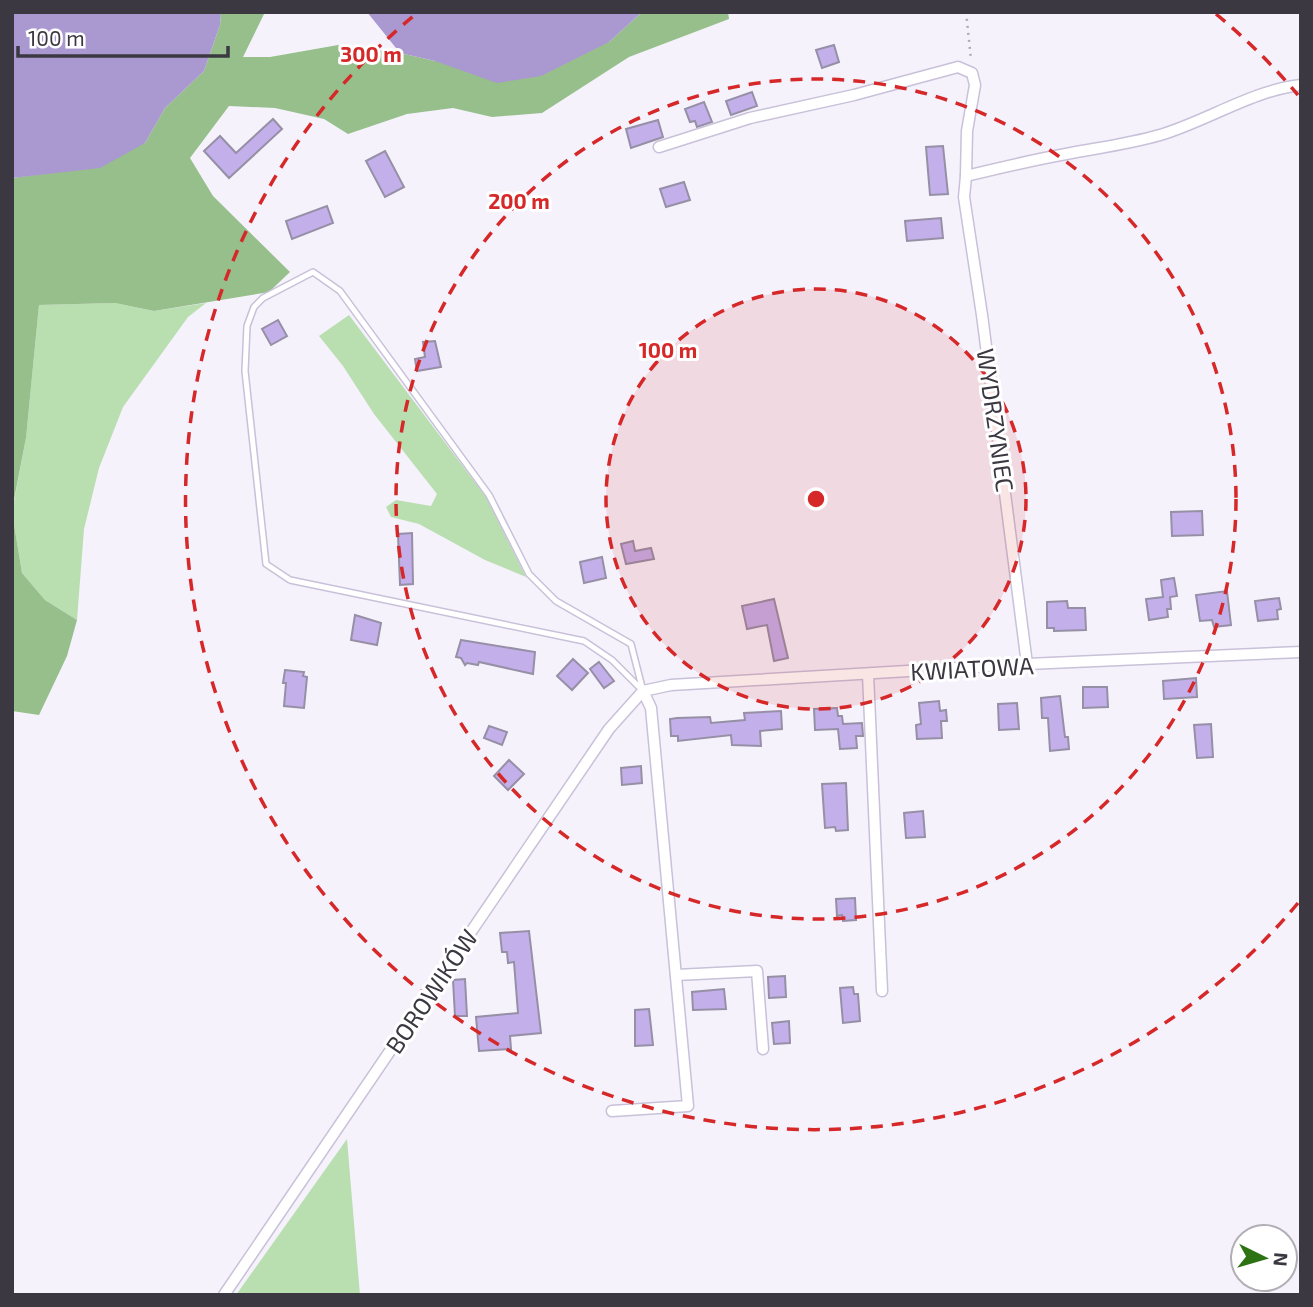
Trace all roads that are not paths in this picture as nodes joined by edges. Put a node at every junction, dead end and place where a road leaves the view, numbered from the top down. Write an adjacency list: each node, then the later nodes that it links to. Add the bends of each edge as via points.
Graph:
1 (1301, 85): 3 (street, via 1263,93 1159,135)
2 (659, 147): 3 (street, WYDRZYNIEC, via 750,118 958,67 972,73 975,85)
3 (966, 176): 5 (street, WYDRZYNIEC, via 964,197)
4 (1301, 652): 5 (street, KWIATOWA)
5 (1027, 664): 6 (street, KWIATOWA)
6 (869, 674): 7 (street, KWIATOWA, via 670,685); 9 (street)
7 (643, 691): 7 (lane, via 612,660 584,641 290,580 266,564 245,371 247,326 254,307 313,272 340,291 489,495 529,574 556,601 631,644); 8 (street, via 651,708); 12 (street, BOROWIKÓW, via 609,729)
8 (676, 975): 10 (street, via 757,971); 11 (street, via 688,1106)
9 (882, 991)
10 (763, 1049)
11 (612, 1111)
12 (224, 1295)

